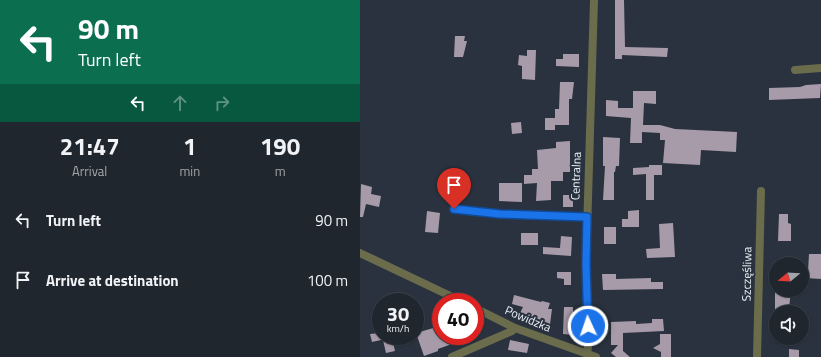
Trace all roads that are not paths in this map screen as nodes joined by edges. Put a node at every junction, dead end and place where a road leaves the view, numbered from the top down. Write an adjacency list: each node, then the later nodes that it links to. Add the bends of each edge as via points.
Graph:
1 (594, 0): 6 (street, Centralna)
2 (821, 68): 3 (street)
3 (795, 70)
4 (761, 191): 14 (street, Szczęśliwa)
5 (454, 209): 6 (street, via 500,214)
6 (587, 217): 11 (street, Centralna)
7 (360, 253): 8 (street)
8 (444, 293)
9 (484, 312): 10 (street, Powidzka)
10 (515, 328): 11 (street, Powidzka); 12 (street)
11 (587, 353): 13 (street, Powidzka)
12 (452, 357)
13 (596, 357)
14 (757, 357): 15 (street, Szczęśliwa)
15 (765, 357)

